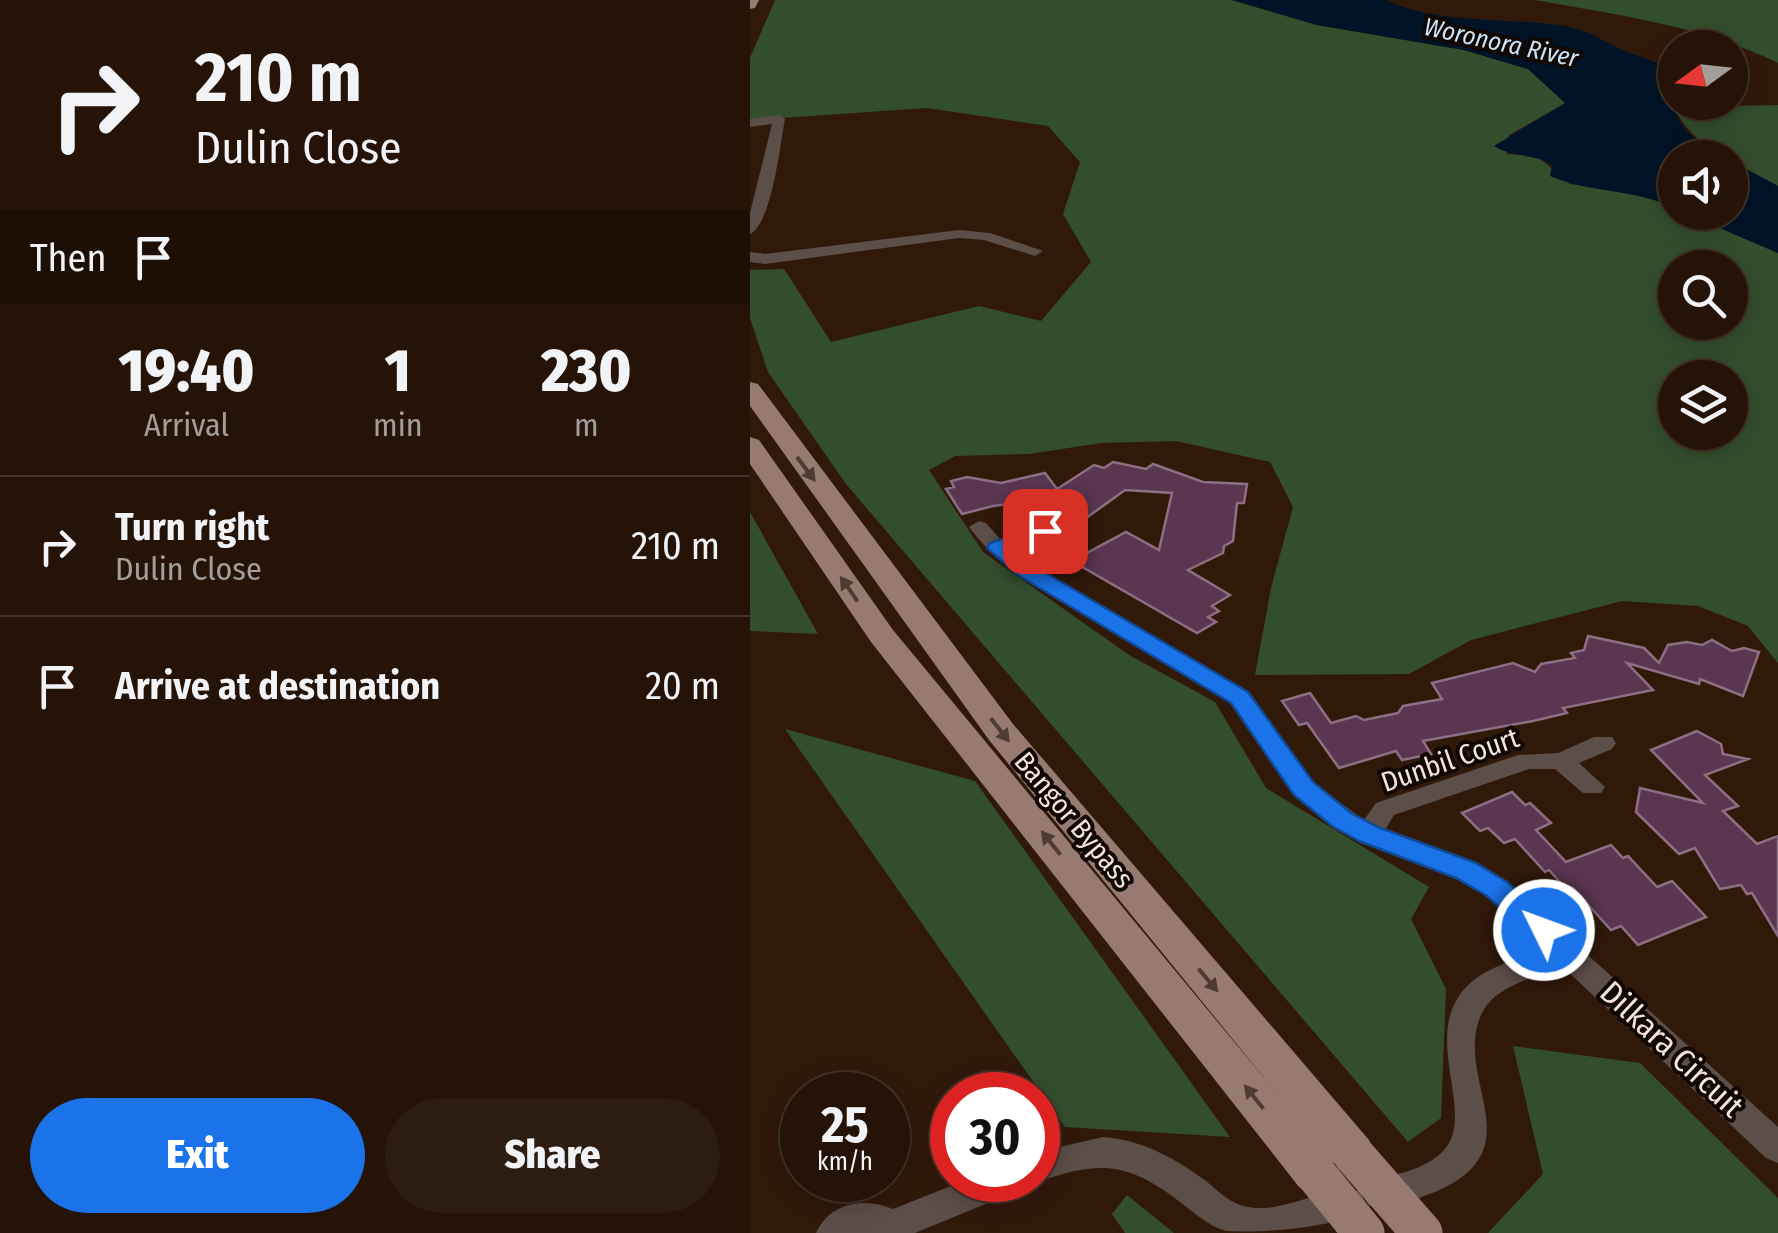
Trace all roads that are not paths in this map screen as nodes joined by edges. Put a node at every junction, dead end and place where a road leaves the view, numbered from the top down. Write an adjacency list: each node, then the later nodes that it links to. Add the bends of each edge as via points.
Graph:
1 (750, 123): 2 (street, via 779,120)
2 (750, 230)
3 (1035, 251): 4 (street, via 959,234)
4 (750, 257)
5 (750, 389): 17 (main road, Bangor Bypass, one-way to 17, via 1001,732)
6 (750, 445): 17 (main road, Bangor Bypass, one-way to 6, via 882,636)
7 (979, 527): 9 (street, Dilkara Circuit)
8 (1045, 531): 9 (street)
9 (997, 548): 13 (street, Dilkara Circuit, via 1240,697 1303,788)
10 (1603, 743): 11 (street, Dunbil Court)
11 (1561, 761): 12 (street, Dunbil Court); 13 (street, Dunbil Court, via 1527,761 1384,810)
12 (1592, 787)
13 (1369, 834): 14 (street, Dilkara Circuit, via 1479,878)
14 (1566, 951): 15 (street, Dilkara Circuit); 16 (street, via 1490,983 1468,1008 1460,1046 1473,1126 1454,1166 1440,1175 1266,1223 1220,1212 1166,1170 1132,1154 1086,1151)
15 (1778, 1148)
16 (1060, 1159)
17 (1334, 1164): 21 (main road, Bangor Bypass, bridge); 22 (main road, Bangor Bypass, bridge)
18 (955, 1202): 19 (street)
19 (891, 1230): 20 (street, via 878,1218 858,1218)
20 (834, 1233)
21 (1364, 1233)
22 (1422, 1233)

